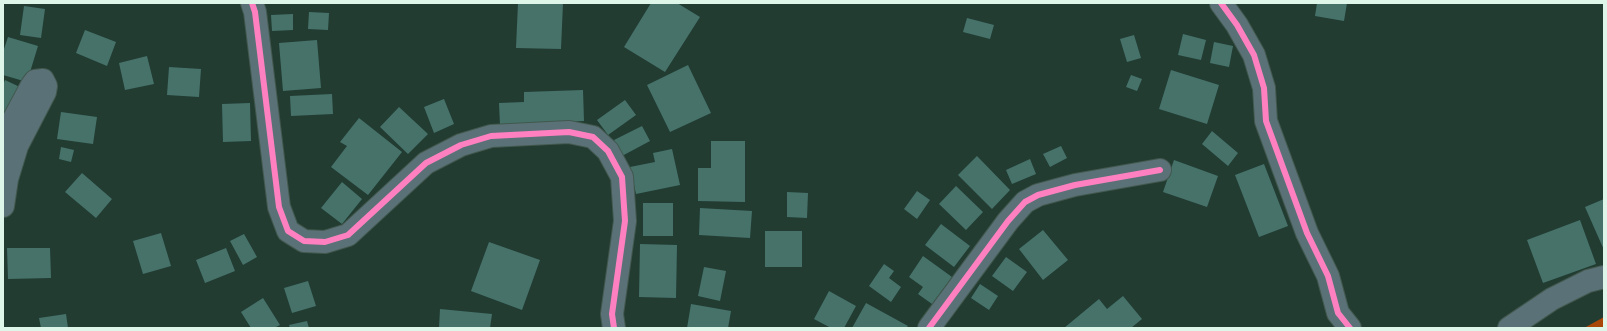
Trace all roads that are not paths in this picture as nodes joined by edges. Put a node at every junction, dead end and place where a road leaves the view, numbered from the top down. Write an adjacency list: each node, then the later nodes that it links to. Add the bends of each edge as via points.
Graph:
1 (252, 3): 7 (street, via 278,200 288,231 304,241 325,242 348,235 426,163 473,141 491,136 569,132 593,138 608,151 622,177 625,221 612,314)
2 (1221, 3): 9 (street, via 1238,25 1254,55 1264,88 1266,121 1307,233 1328,276 1338,314)
3 (3, 138): 5 (street, via 35,81 43,80 45,92 15,152)
4 (1160, 170): 8 (street, via 1075,185 1038,195 1025,202 1008,221)
5 (3, 206)
6 (1604, 277): 10 (street, via 1588,281 1552,299)
7 (614, 328)
8 (929, 328)
9 (1350, 328)
10 (1509, 328)

